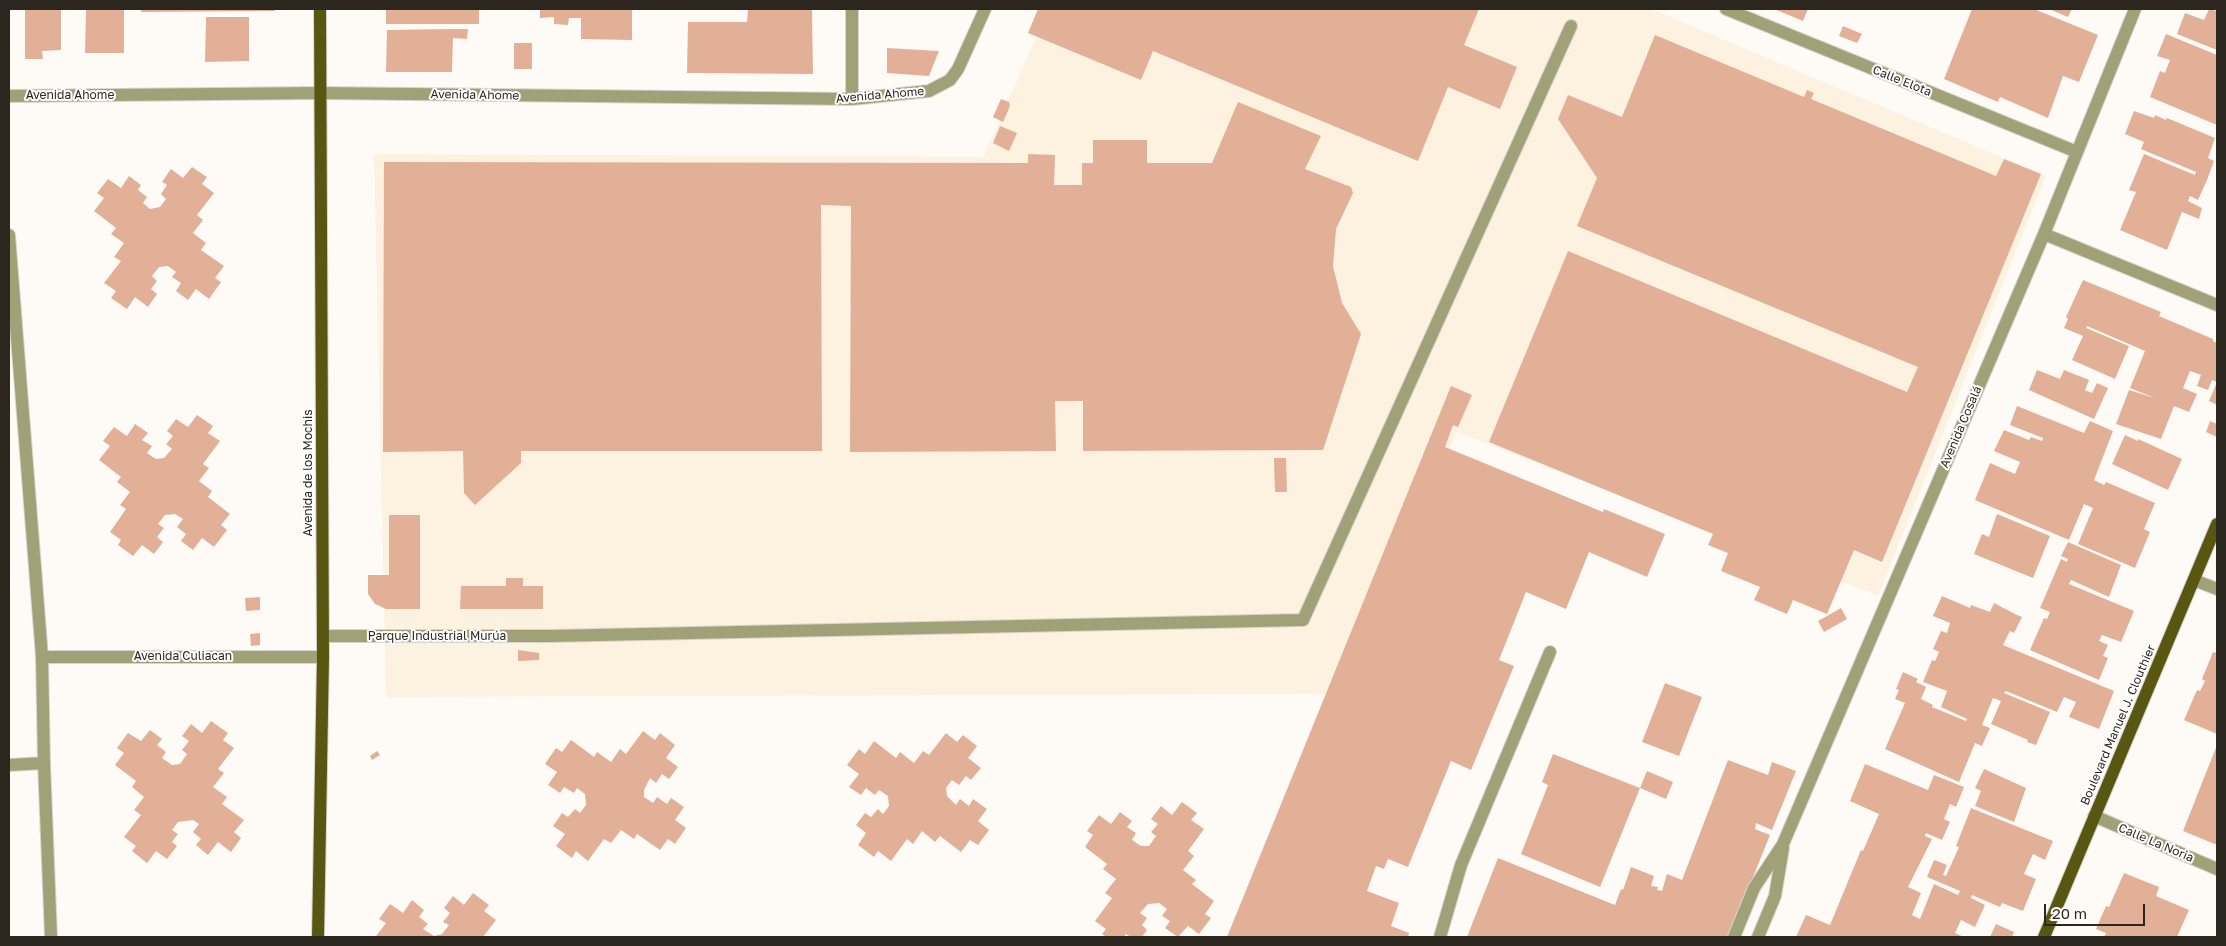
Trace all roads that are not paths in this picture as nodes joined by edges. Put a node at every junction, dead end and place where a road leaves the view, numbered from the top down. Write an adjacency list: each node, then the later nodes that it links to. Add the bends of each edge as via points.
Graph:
1 (320, 9): 7 (main road, Avenida de los Mochis)
2 (852, 9): 9 (street)
3 (985, 9): 9 (street, Avenida Ahome, via 958,69 941,87)
4 (1726, 9): 10 (street, Calle Elota)
5 (2135, 9): 10 (street, Avenida Cosalá)
6 (1571, 26): 17 (street, Parque Industrial Murúa, via 1303,620 551,636)
7 (320, 93): 8 (street, Avenida Ahome); 9 (street, Avenida Ahome); 17 (main road, Avenida de los Mochis)
8 (9, 96)
9 (852, 99)
10 (2077, 152): 11 (street, Avenida Cosalá)
11 (2044, 234): 13 (street); 24 (street, Avenida Cosalá)
12 (9, 235): 19 (street)
13 (2217, 305)
14 (2217, 524): 15 (main road, Boulevard Manuel J. Clouthier)
15 (2194, 580): 16 (street); 23 (main road, Boulevard Manuel J. Clouthier)
16 (2217, 589)
17 (323, 636): 20 (main road, Avenida de los Mochis)
18 (1550, 652): 28 (street, via 1461,865)
19 (42, 657): 20 (street, Avenida Culiacan); 21 (street)
20 (324, 657): 27 (main road, Avenida de los Mochis)
21 (44, 764): 22 (street); 26 (street)
22 (9, 765)
23 (2094, 816): 25 (street, Calle La Noria); 31 (main road, Boulevard Manuel J. Clouthier)
24 (1783, 844): 29 (street, Avenida Cosalá, via 1754,888); 30 (street, Avenida Cosalá, via 1775,896)
25 (2217, 869)
26 (51, 937)
27 (318, 937)
28 (1440, 937)
29 (1734, 937)
30 (1758, 937)
31 (2044, 937)

